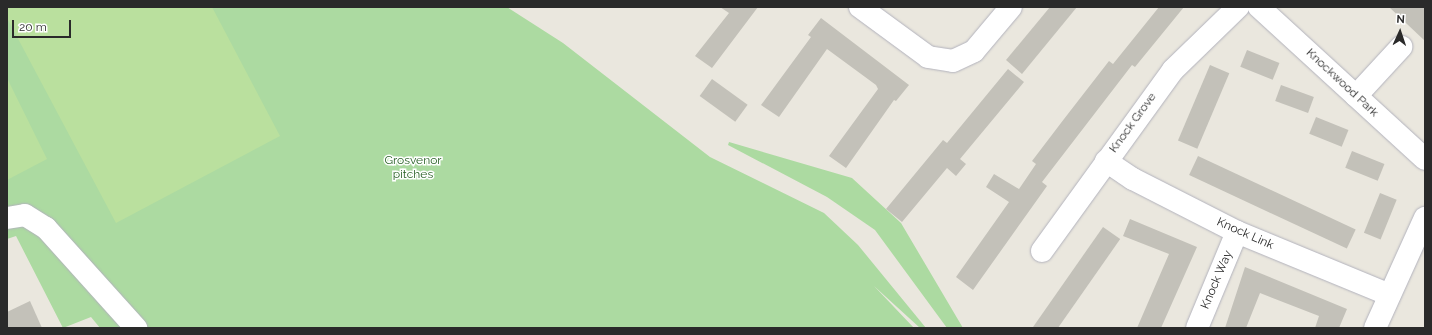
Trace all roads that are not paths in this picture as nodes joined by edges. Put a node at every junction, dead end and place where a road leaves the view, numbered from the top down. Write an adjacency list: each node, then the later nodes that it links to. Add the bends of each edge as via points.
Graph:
1 (860, 7): 2 (street, via 928,57 953,61 974,51)
2 (1011, 7)
3 (1238, 7): 8 (street, Knock Grove, via 1173,70)
4 (1259, 7): 6 (street, Knockwood Park)
5 (1401, 47): 6 (street)
6 (1356, 96): 7 (street, Knockwood Park)
7 (1425, 159)
8 (1106, 161): 11 (street, Knock Link, via 1132,179); 12 (street, Knock Grove)
9 (7, 218): 14 (street, via 25,215 46,228)
10 (1425, 218): 13 (street)
11 (1237, 232): 13 (street, Knock Link); 15 (street, Knock Way)
12 (1042, 251)
13 (1390, 295): 16 (street)
14 (136, 328)
15 (1197, 328)
16 (1375, 328)

